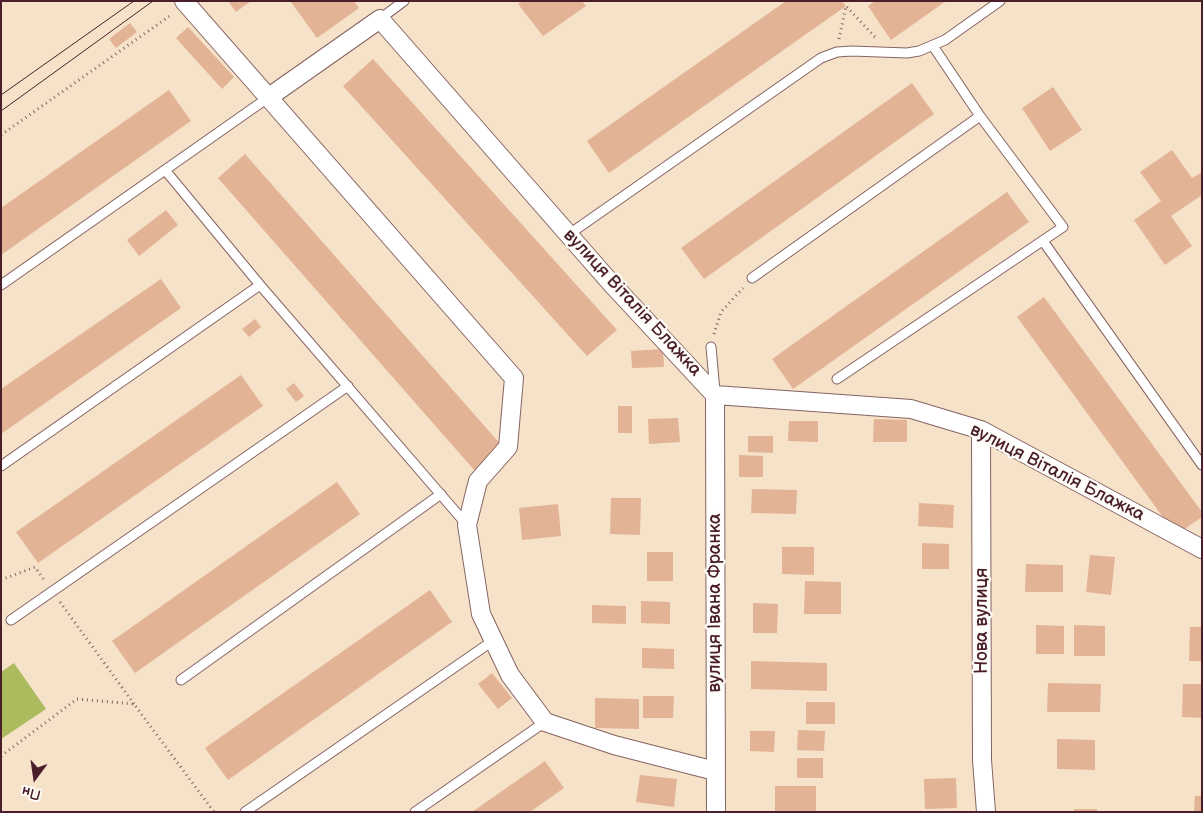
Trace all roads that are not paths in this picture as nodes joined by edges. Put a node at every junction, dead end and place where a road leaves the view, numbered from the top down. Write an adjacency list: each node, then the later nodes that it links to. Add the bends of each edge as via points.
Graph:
1 (404, 1): 4 (lane)
2 (1000, 1): 5 (lane)
3 (185, 3): 6 (street)
4 (380, 19): 6 (street); 9 (street, вулиця Віталія Блажка)
5 (933, 46): 7 (lane); 9 (lane, via 907,53 852,50 821,58)
6 (270, 97): 8 (lane); 22 (street, via 514,378 508,448 478,480)
7 (980, 116): 10 (lane, via 1063,227); 11 (lane)
8 (165, 170): 12 (lane); 13 (lane)
9 (568, 235): 17 (street, вулиця Віталія Блажка)
10 (1043, 241): 15 (lane); 19 (lane)
11 (752, 278)
12 (1, 285)
13 (260, 285): 16 (lane); 20 (lane)
14 (711, 347): 17 (lane)
15 (837, 379)
16 (348, 386): 21 (lane); 24 (lane)
17 (715, 394): 18 (street, вулиця Віталія Блажка, via 912,410); 28 (street, вулиця Івана Франка)
18 (981, 430): 23 (street, вулиця Віталія Блажка); 32 (street, Нова вулиця, via 982,750)
19 (1202, 465)
20 (1, 466)
21 (440, 494): 22 (lane); 26 (lane)
22 (467, 525): 25 (street, via 482,614)
23 (1202, 549)
24 (11, 620)
25 (494, 640): 27 (street, via 510,675); 29 (lane)
26 (181, 680)
27 (545, 722): 28 (street, via 614,745); 30 (lane)
28 (715, 771): 31 (street, вулиця Івана Франка)
29 (245, 812)
30 (416, 812)
31 (716, 812)
32 (986, 812)

